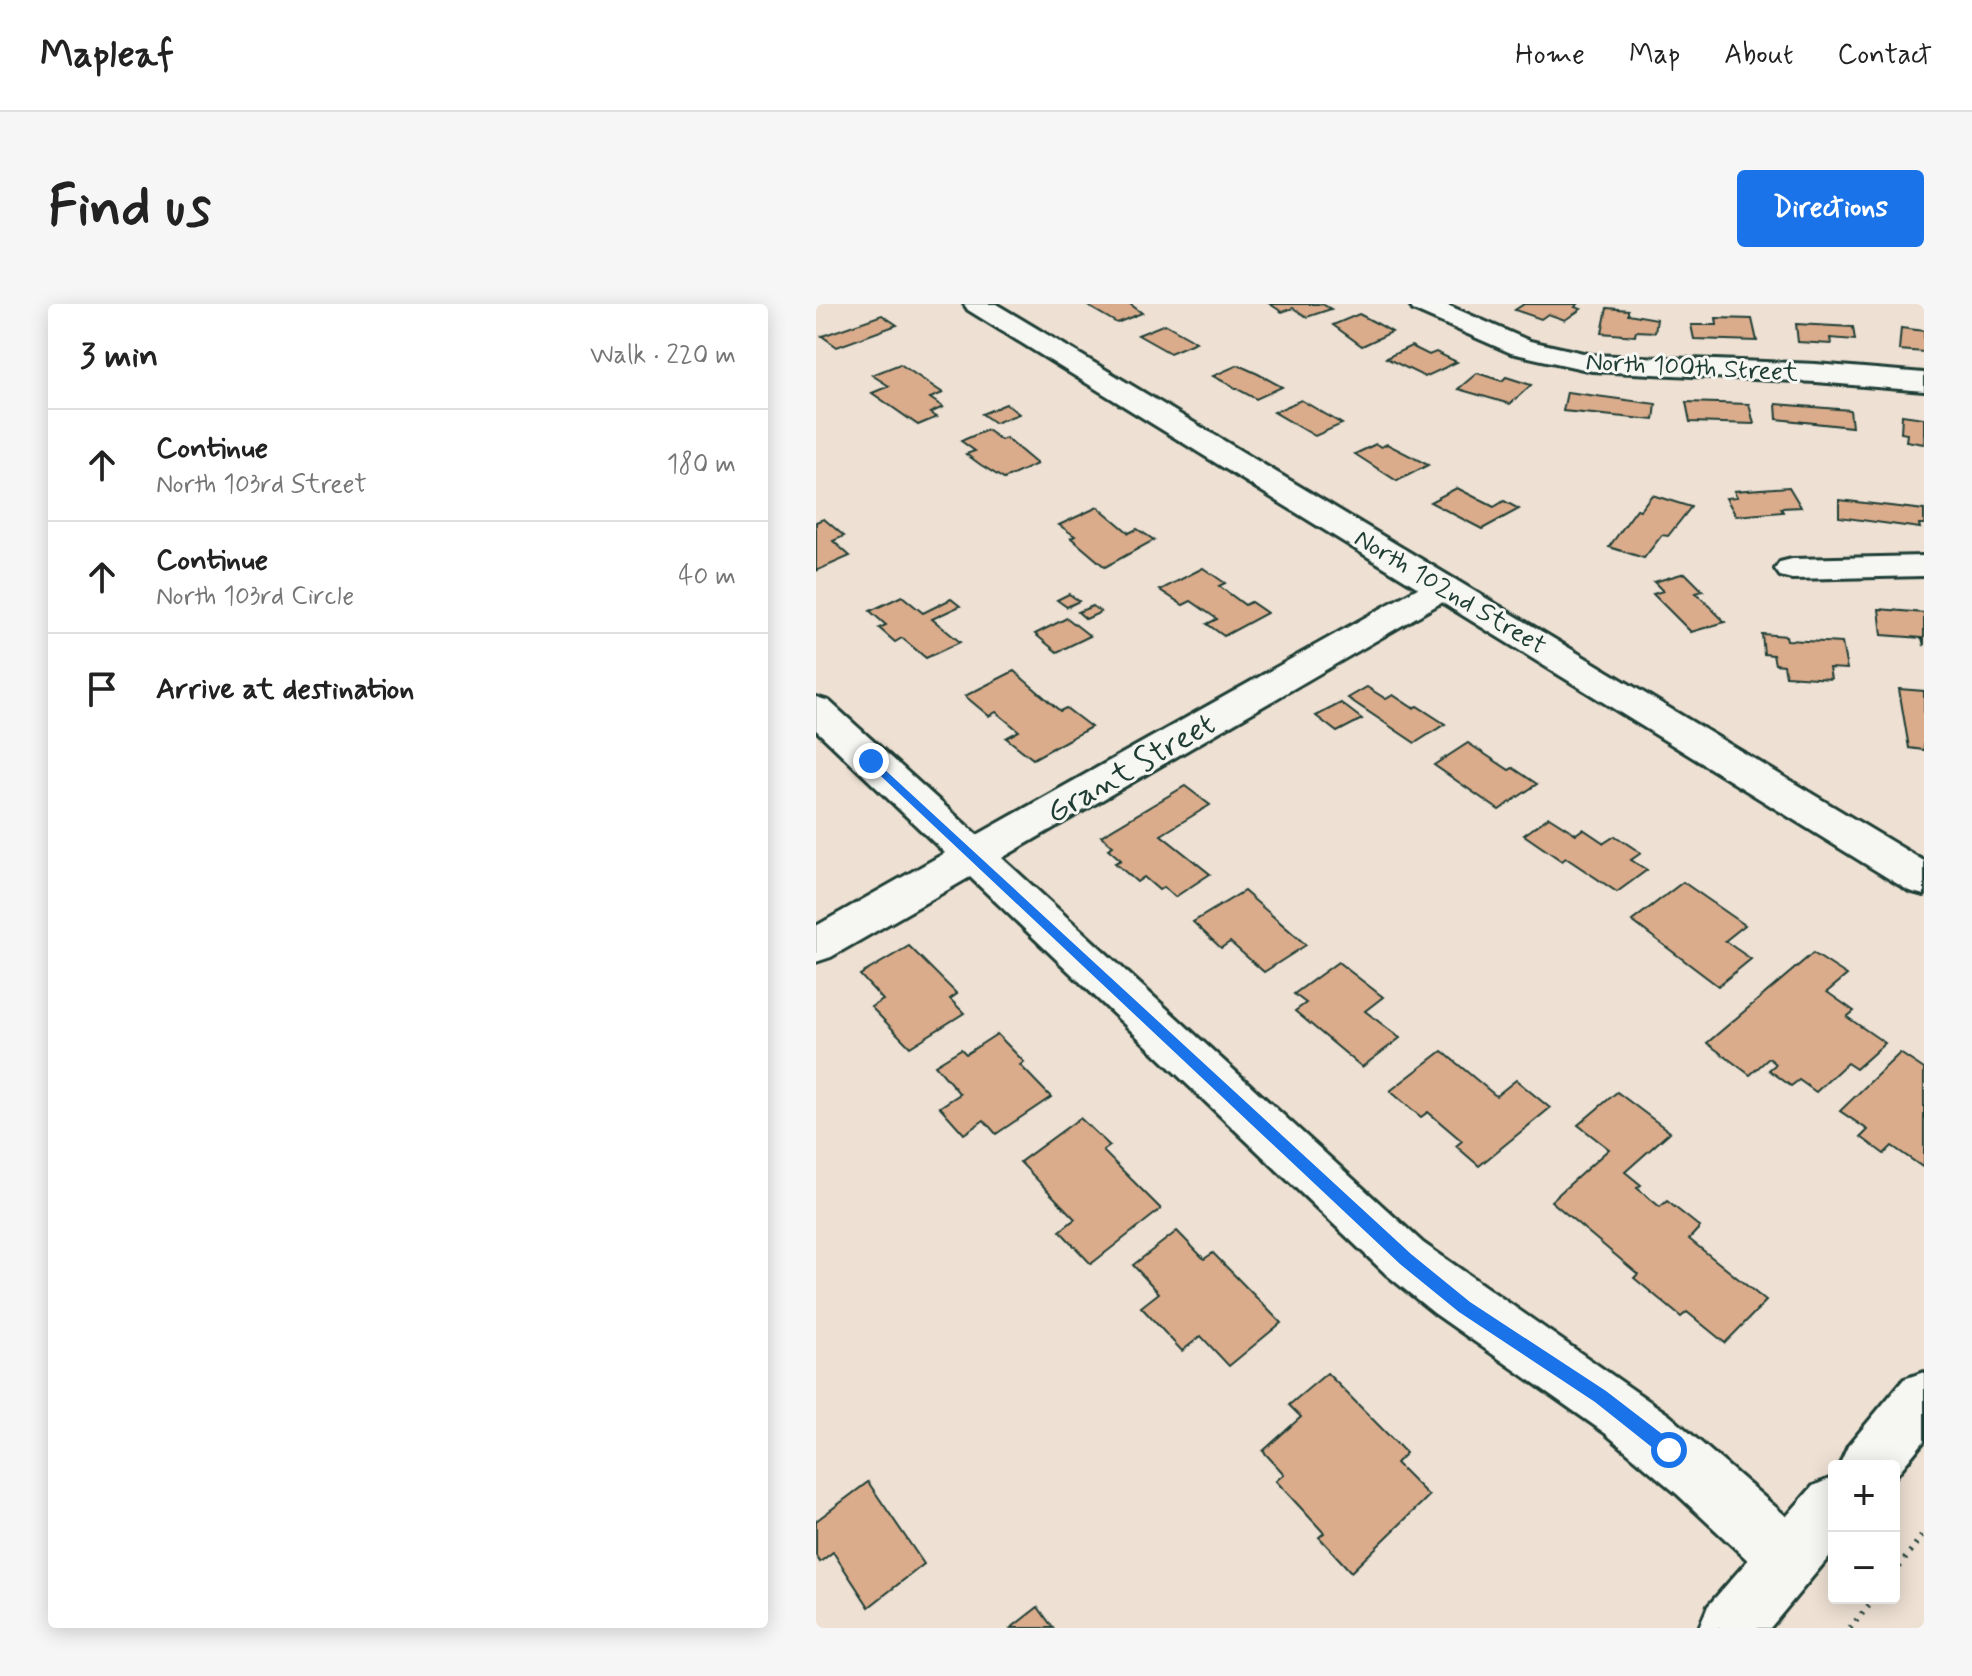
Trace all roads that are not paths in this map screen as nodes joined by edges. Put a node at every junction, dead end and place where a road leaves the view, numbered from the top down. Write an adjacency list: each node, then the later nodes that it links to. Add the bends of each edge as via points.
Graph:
1 (977, 304): 6 (street, North 102nd Street)
2 (1422, 304): 3 (street, North 100th Street, via 1521,347 1592,363)
3 (1924, 382)
4 (1924, 566): 5 (street)
5 (1792, 569)
6 (1444, 587): 8 (street, Grant Street); 9 (street, North 102nd Street)
7 (816, 709): 8 (street)
8 (974, 856): 10 (street, Grant Street); 14 (street, via 1405,1259 1464,1307 1627,1416)
9 (1924, 880)
10 (816, 946)
11 (1924, 1398): 12 (street)
12 (1873, 1460)
13 (1828, 1513): 14 (street)
14 (1789, 1558): 15 (street)
15 (1730, 1628)

